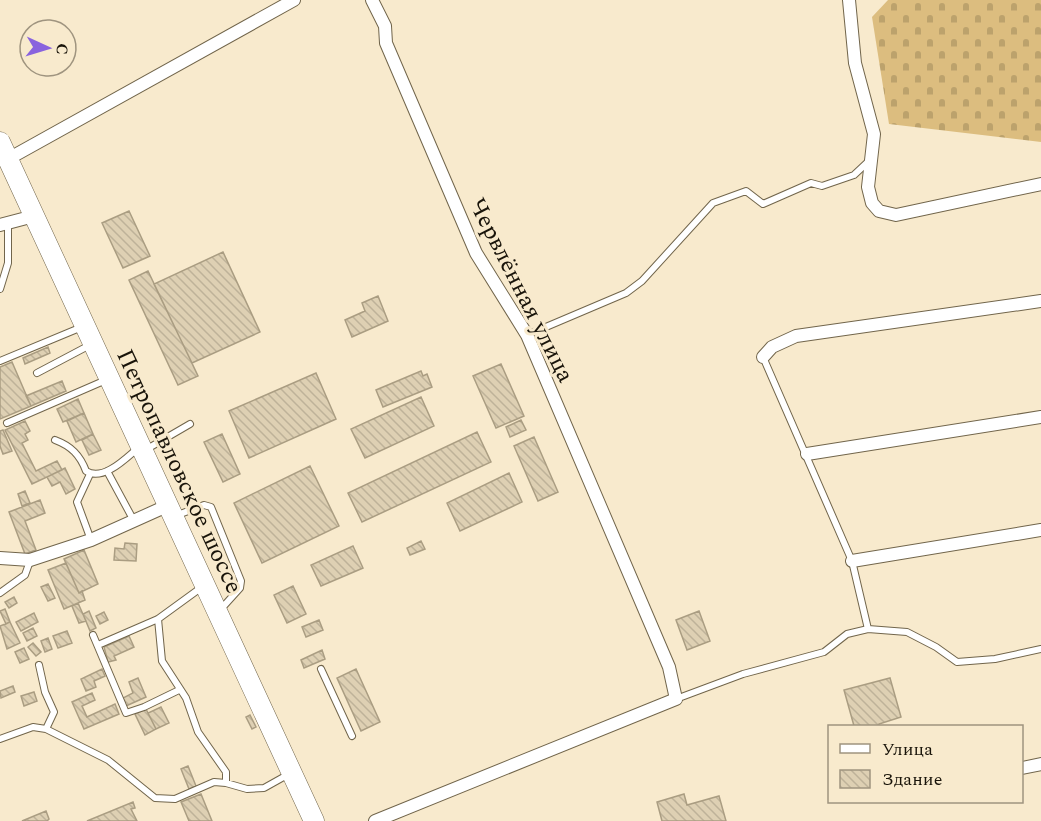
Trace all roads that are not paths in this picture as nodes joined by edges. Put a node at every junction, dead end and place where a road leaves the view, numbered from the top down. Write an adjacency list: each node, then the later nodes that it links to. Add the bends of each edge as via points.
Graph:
1 (294, 0): 4 (street)
2 (372, 0): 12 (street, Червлённая улица, via 385,26 386,43 476,253)
3 (849, 0): 5 (street, via 855,63 874,134)
4 (4, 150): 7 (main road, Петропавловское шоссе)
5 (873, 158): 6 (street, via 868,187 872,203 879,211 896,215); 12 (lane, via 854,175 822,186 811,183 762,204 746,191 713,203 642,281 626,293)
6 (1041, 184)
7 (34, 216): 8 (street); 11 (main road, Петропавловское шоссе)
8 (4, 224): 9 (lane, via 8,263)
9 (0, 289)
10 (1041, 301): 14 (street, via 796,336 772,347)
11 (85, 326): 13 (main road, Петропавловское шоссе); 15 (lane)
12 (527, 334): 44 (street, Червлённая улица, via 669,667)
13 (93, 344): 16 (lane); 17 (main road, Петропавловское шоссе)
14 (763, 357): 23 (lane)
15 (0, 362)
16 (37, 373)
17 (110, 379): 19 (lane); 22 (main road, Петропавловское шоссе)
18 (1041, 417): 23 (street)
19 (7, 423)
20 (190, 424): 22 (lane)
21 (55, 440): 25 (lane, via 68,445)
22 (142, 448): 24 (lane); 26 (main road, Петропавловское шоссе)
23 (807, 454): 32 (lane)
24 (107, 471): 25 (lane); 27 (lane)
25 (90, 474): 29 (lane, via 77,502)
26 (172, 511): 27 (street); 33 (main road, Петропавловское шоссе); 35 (lane, via 211,507 242,585)
27 (134, 522): 29 (street)
28 (1041, 530): 32 (street)
29 (92, 540): 31 (street)
30 (0, 558): 31 (street)
31 (30, 560): 34 (lane, via 25,575)
32 (852, 561): 37 (lane)
33 (205, 585): 35 (main road, Петропавловское шоссе); 36 (lane)
34 (0, 593)
35 (218, 612): 50 (main road, Петропавловское шоссе)
36 (158, 619): 39 (lane); 43 (lane, via 162,661)
37 (868, 629): 40 (lane, via 907,632 957,662); 44 (lane, via 847,634 824,652 743,674)
38 (93, 636): 39 (lane)
39 (98, 645): 43 (lane, via 126,713)
40 (1041, 649)
41 (39, 665): 45 (lane, via 54,712)
42 (321, 669): 46 (lane)
43 (178, 690): 51 (lane, via 186,698 198,732 226,772)
44 (676, 699): 53 (street)
45 (46, 729): 47 (lane, via 33,727); 51 (lane, via 108,760 155,798 175,799 214,782)
46 (352, 736)
47 (0, 740)
48 (1041, 764): 49 (street)
49 (1023, 768)
50 (292, 773): 51 (lane, via 264,788 247,789); 52 (main road, Петропавловское шоссе)
51 (226, 783)
52 (314, 821)
53 (375, 821)

